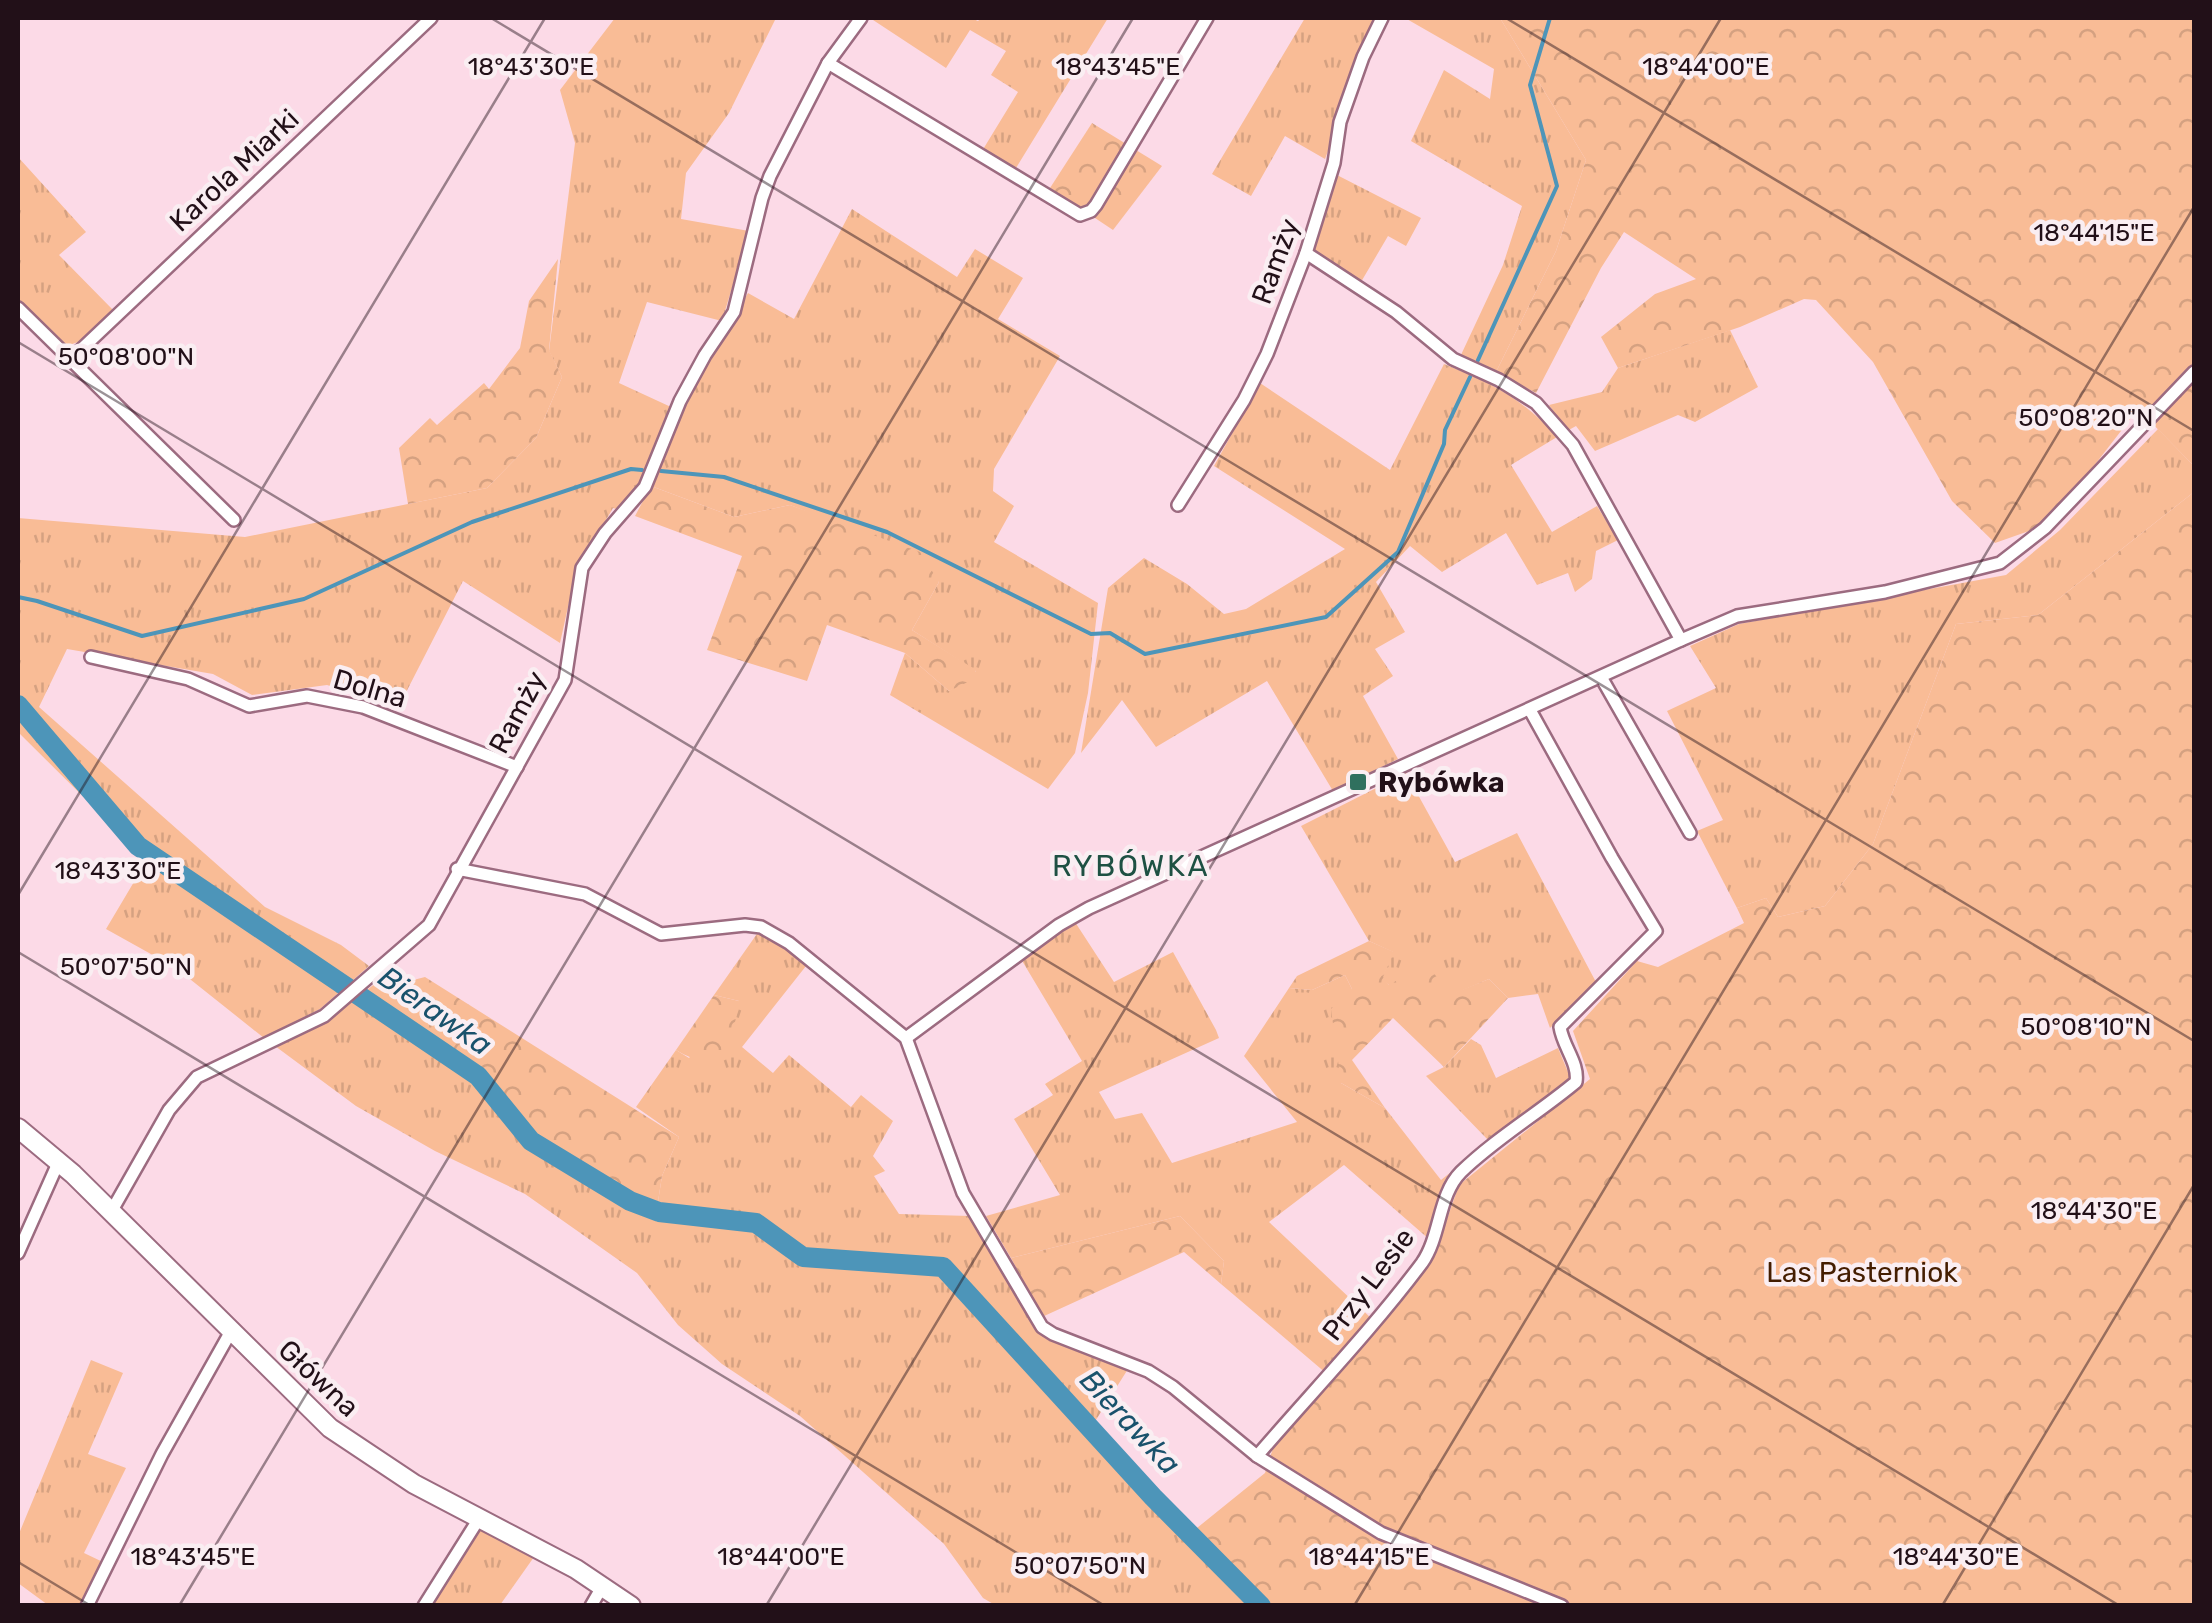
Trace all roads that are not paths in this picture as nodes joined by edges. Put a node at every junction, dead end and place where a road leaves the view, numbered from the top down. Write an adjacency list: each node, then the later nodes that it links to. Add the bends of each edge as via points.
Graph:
1 (431, 18): 8 (street, Karola Miarki)
2 (860, 18): 5 (street, Ramży)
3 (1207, 18): 5 (street, via 1096,205 1080,215)
4 (1382, 18): 6 (street, Ramży, via 1340,122)
5 (828, 62): 16 (street, Ramży, via 762,198 734,312 680,401 645,488 582,568 565,680)
6 (1306, 253): 10 (street, Ramży, via 1244,400); 12 (street, via 1396,312 1453,360 1499,380 1555,422)
7 (18, 308): 8 (street)
8 (71, 358): 11 (street)
9 (2194, 372): 12 (street, via 2046,528 2000,564 1885,592 1737,616)
10 (1178, 505)
11 (234, 520)
12 (1681, 640): 14 (street)
13 (91, 657): 16 (street, Dolna, via 188,680 248,706 307,696 363,707)
14 (1601, 677): 15 (street); 17 (street)
15 (1530, 710): 19 (street, via 1089,908); 25 (street, Przy Lesie, via 1656,931 1560,1027 1578,1070 1576,1082 1458,1175 1420,1264)
16 (517, 768): 18 (street, Ramży)
17 (1690, 833)
18 (457, 869): 19 (street, via 585,894 661,934 760,926 790,942); 22 (street, Ramży, via 429,925 324,1016 197,1077 169,1110)
19 (906, 1038): 25 (street, via 963,1193 1042,1327 1148,1371)
20 (18, 1128): 21 (main road, Główna)
21 (59, 1162): 22 (main road, Główna); 23 (street)
22 (111, 1212): 24 (main road, Główna)
23 (18, 1253)
24 (230, 1332): 26 (main road, Główna, via 352,1446); 28 (street)
25 (1256, 1456): 32 (street, via 1381,1532)
26 (480, 1517): 27 (main road, Główna); 29 (street)
27 (602, 1587): 30 (street); 31 (main road, Główna)
28 (86, 1606)
29 (424, 1606)
30 (591, 1606)
31 (631, 1606)
32 (1562, 1606)

